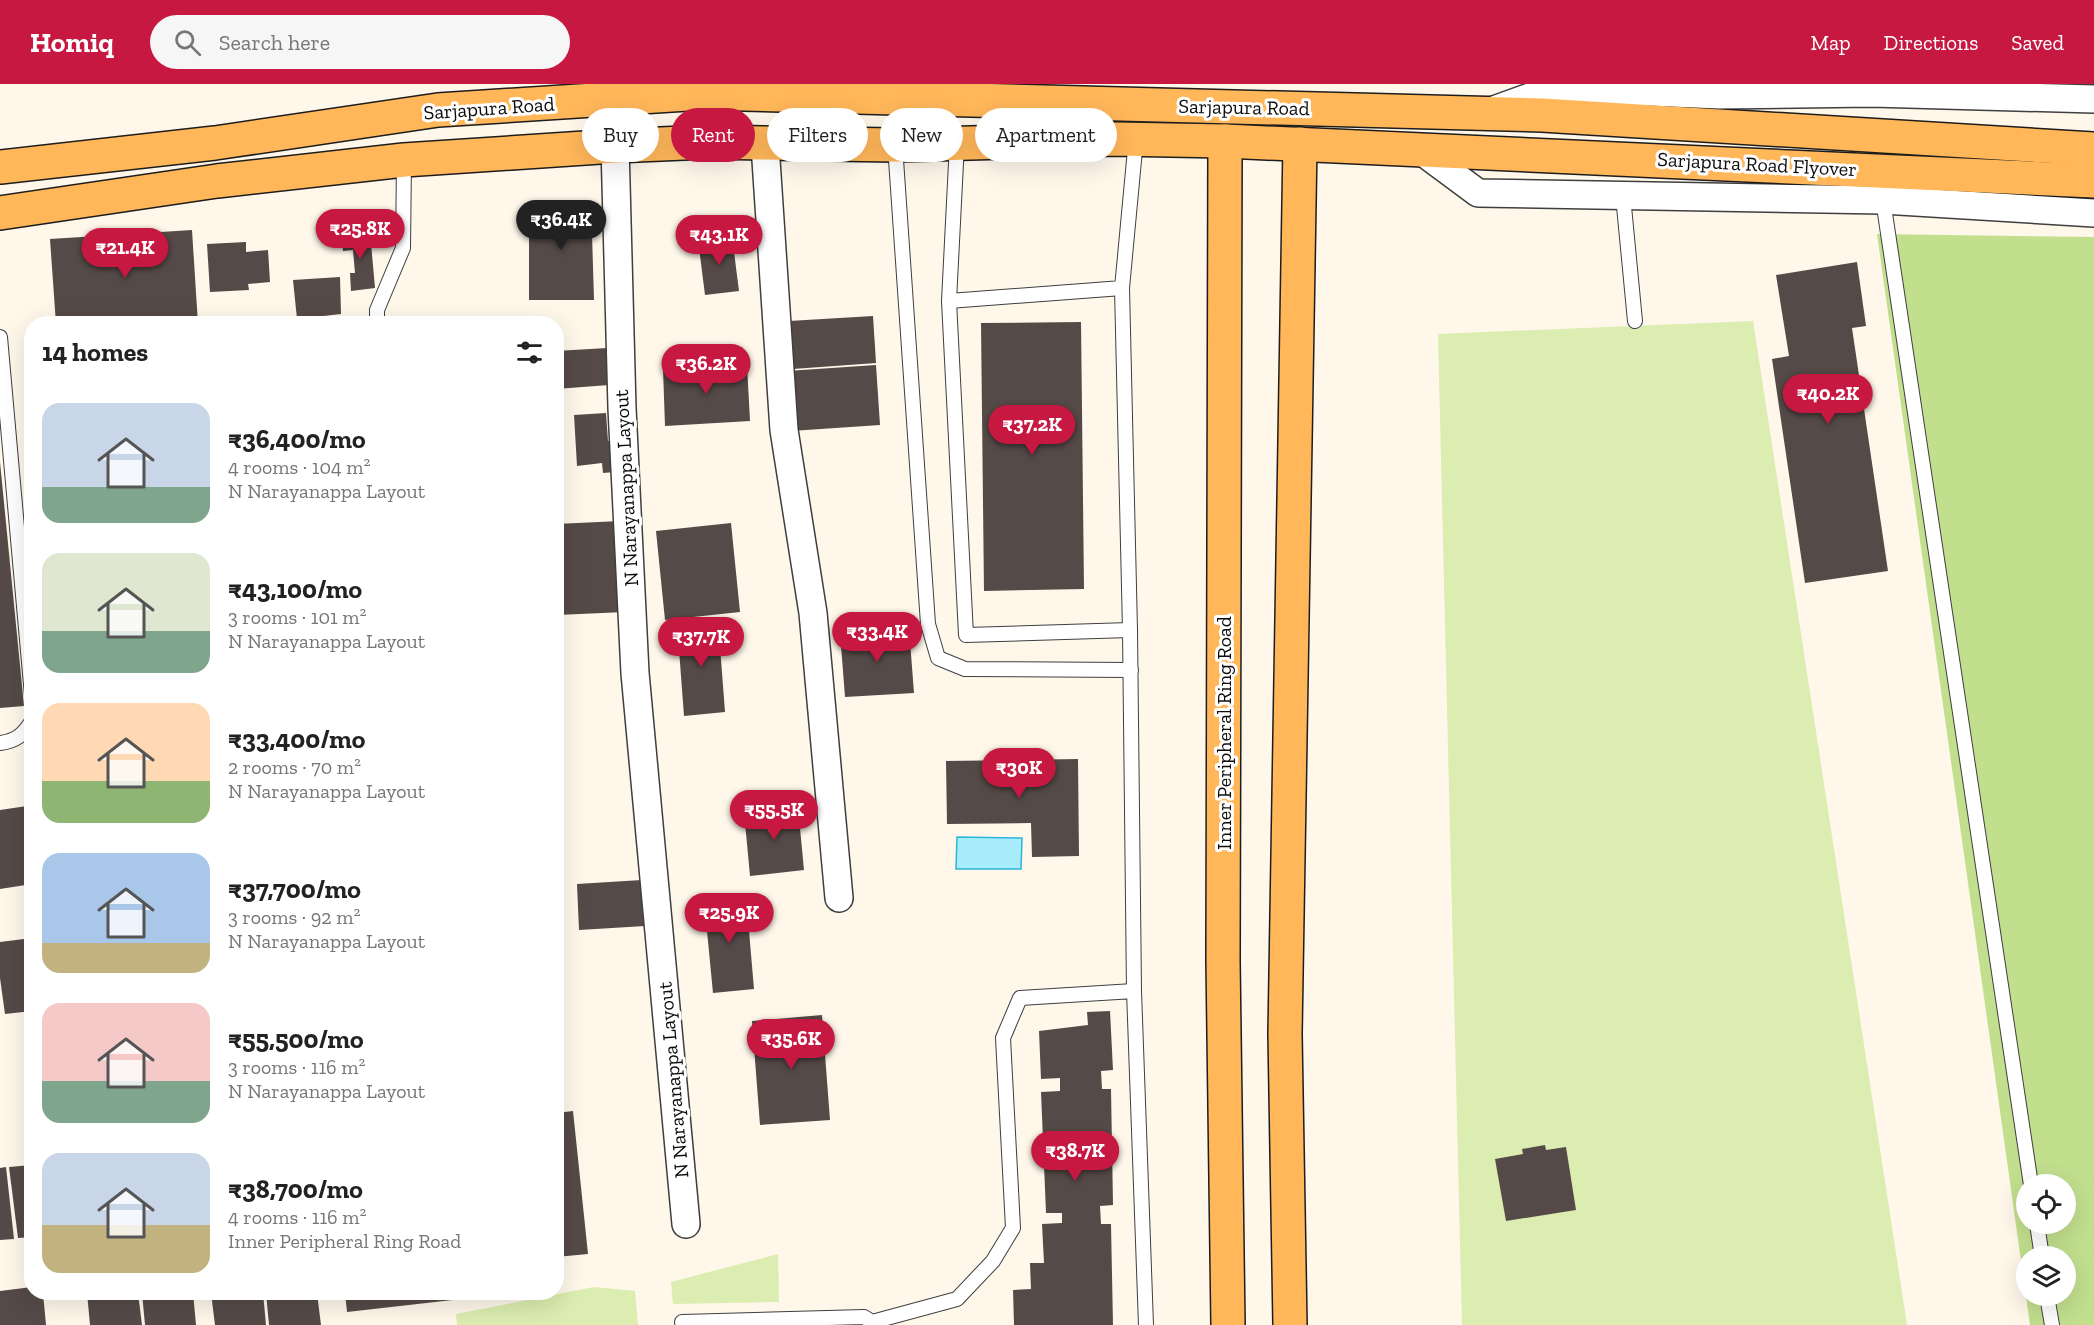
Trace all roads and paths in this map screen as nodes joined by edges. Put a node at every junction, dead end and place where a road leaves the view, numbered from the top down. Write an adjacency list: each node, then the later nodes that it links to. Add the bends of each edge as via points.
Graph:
1 (703, 93): 3 (main road); 4 (main road, Sarjapura Road); 7 (main road, Sarjapura Road, via 438,110)
2 (2094, 99): 4 (street, via 1872,93 1719,95 1555,88)
3 (704, 108)
4 (1484, 113): 14 (main road, Sarjapura Road Flyover)
5 (1136, 139): 6 (main road, Sarjapura Road); 8 (main road, Sarjapura Road); 27 (lane)
6 (1226, 141): 10 (main road, Sarjapura Road); 45 (main road, Inner Peripheral Ring Road, via 1223,960)
7 (215, 143): 20 (main road, Sarjapura Road); 21 (main road)
8 (963, 143)
9 (755, 144): 11 (main road, Sarjapura Road)
10 (1300, 144): 15 (main road, Sarjapura Road); 46 (main road, via 1285,1034)
11 (765, 145): 12 (main road, Sarjapura Road); 38 (street, via 784,430 813,612)
12 (880, 146)
13 (582, 148): 16 (main road, Sarjapura Road)
14 (2094, 149)
15 (1420, 150): 22 (main road, Sarjapura Road Flyover); 23 (street, via 1478,192)
16 (404, 160): 21 (main road, Sarjapura Road); 29 (lane, via 403,248)
17 (615, 162): 41 (street, N Narayanappa Layout, via 635,673)
18 (896, 162): 35 (lane, via 928,624 938,658 965,669)
19 (956, 162): 28 (lane)
20 (0, 167)
21 (217, 181): 25 (main road, Sarjapura Road)
22 (2094, 181)
23 (1623, 196): 24 (street); 30 (lane)
24 (1883, 200): 26 (street); 40 (lane)
25 (0, 213)
26 (2094, 213)
27 (1122, 288): 28 (lane); 34 (lane)
28 (949, 301): 34 (lane, via 966,635)
29 (377, 316)
30 (1635, 321)
31 (0, 337): 32 (lane)
32 (1, 357): 33 (lane)
33 (24, 609)
34 (1130, 630): 35 (lane)
35 (1131, 670): 39 (lane)
36 (24, 733): 37 (lane, via 13,741)
37 (0, 743)
38 (839, 898)
39 (1134, 991): 43 (lane, via 1020,998 1003,1038 1013,1228 993,1261 957,1299 872,1322 864,1317); 44 (lane)
40 (2029, 1174)
41 (686, 1224)
42 (2049, 1306): 47 (lane)
43 (682, 1322)
44 (1146, 1325)
45 (1228, 1325)
46 (1290, 1325)
47 (2052, 1325)

